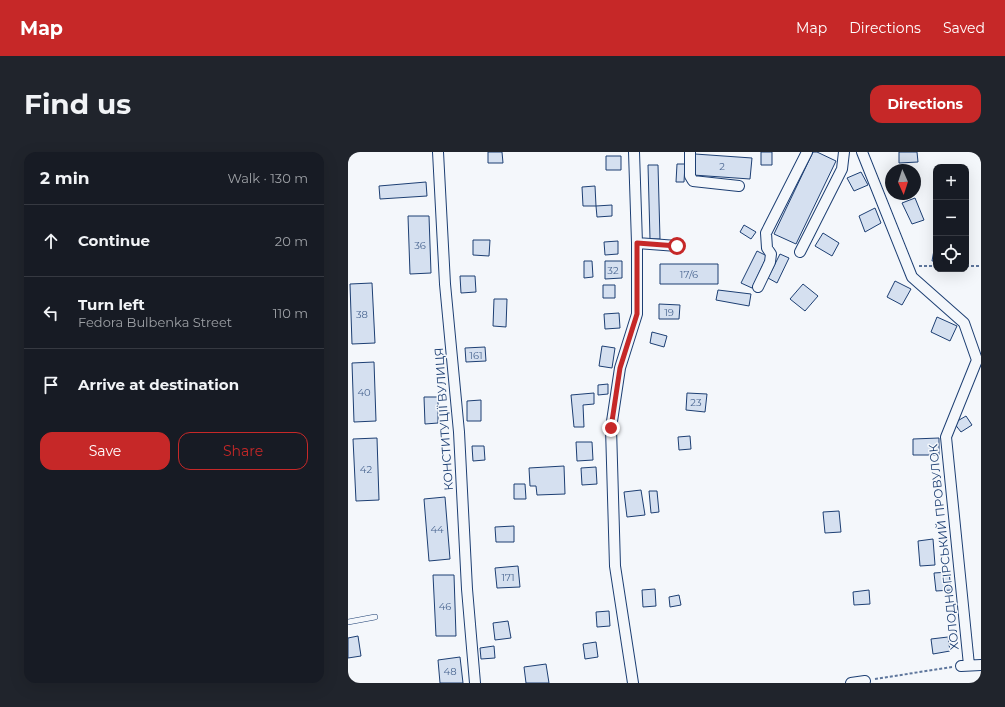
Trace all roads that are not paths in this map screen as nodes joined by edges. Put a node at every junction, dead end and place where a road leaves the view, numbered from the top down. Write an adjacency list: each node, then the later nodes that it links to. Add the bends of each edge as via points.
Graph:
1 (438, 152): 16 (street, КОНСТИТУЦІЇ ВУЛИЦЯ, via 445,284 460,432 467,589)
2 (634, 152): 8 (street)
3 (690, 152): 7 (street, via 690,176 693,181)
4 (807, 152): 11 (street, via 766,233 767,248 771,254 770,262)
5 (844, 152): 10 (street, via 842,169)
6 (862, 152): 14 (street, ХОЛОДНОГІРСЬКИЙ ПРОВУЛОК, via 912,277 964,323 978,360 946,437 965,665)
7 (739, 186)
8 (637, 243): 9 (street); 17 (street, via 637,314 620,368 611,428 615,566)
9 (677, 246)
10 (800, 252)
11 (758, 287)
12 (375, 617): 13 (lane)
13 (348, 622)
14 (981, 665)
15 (865, 681): 18 (street)
16 (475, 683)
17 (633, 683)
18 (851, 683)

